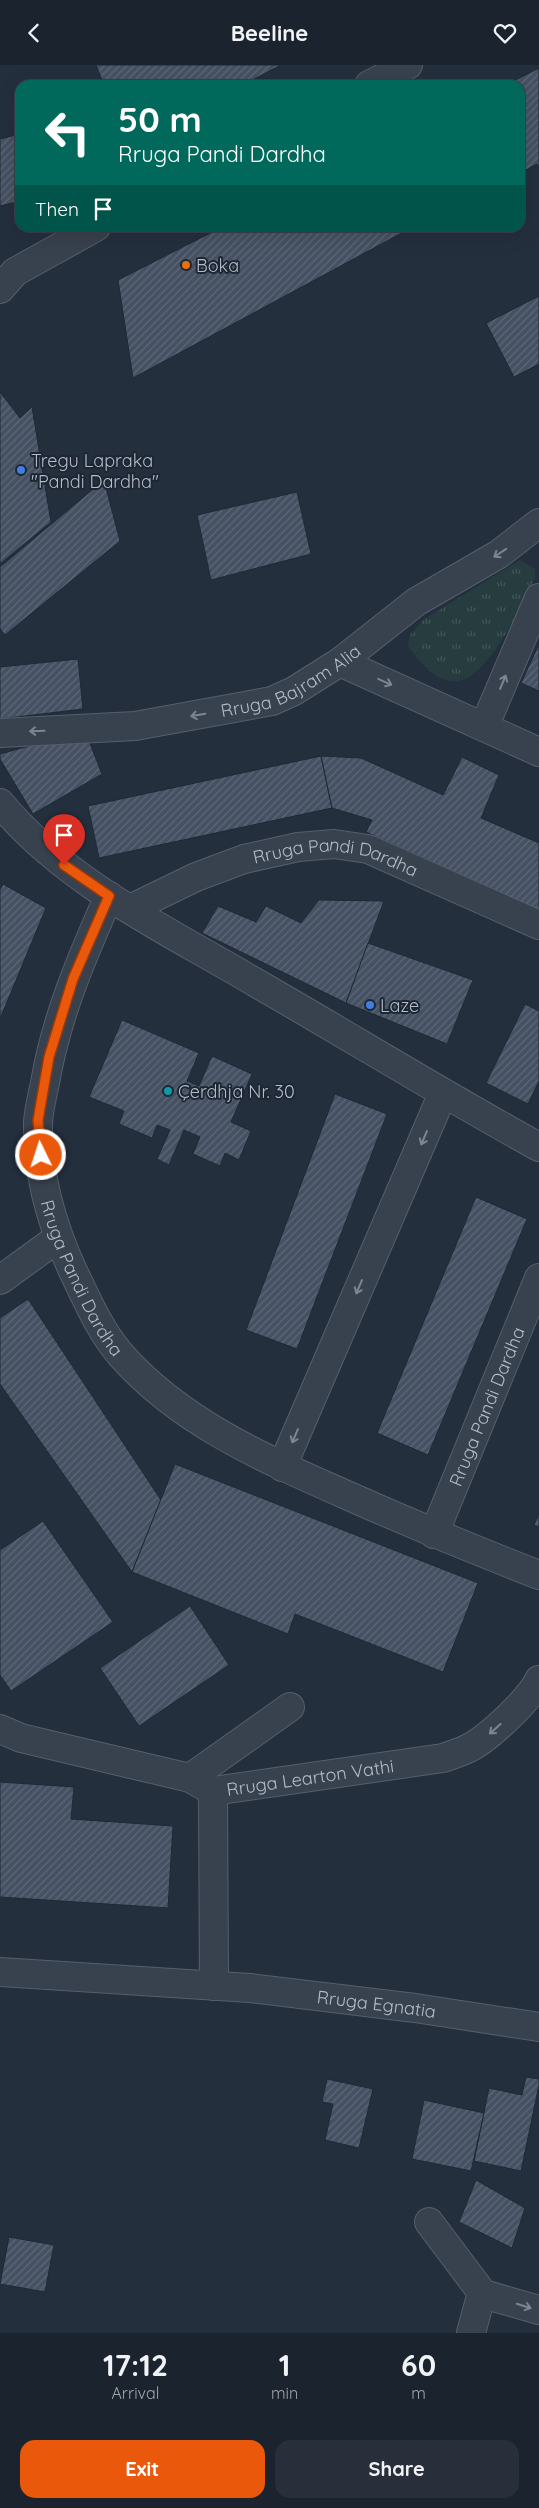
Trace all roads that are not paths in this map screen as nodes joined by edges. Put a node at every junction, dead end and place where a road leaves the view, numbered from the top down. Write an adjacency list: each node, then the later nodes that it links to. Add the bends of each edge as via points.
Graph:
1 (408, 65): 2 (street)
2 (379, 80)
3 (87, 232): 4 (street, via 16,272)
4 (0, 289)
5 (539, 523): 7 (street, Rruga Bajram Alia, one-way to 7, via 499,554 416,602)
6 (539, 598): 8 (street, one-way to 6)
7 (340, 662): 8 (street, one-way to 8); 9 (street, Rruga Bajram Alia, one-way to 9, via 272,701 135,726)
8 (484, 727): 10 (street)
9 (0, 733)
10 (539, 752)
11 (0, 803): 12 (street, via 50,854)
12 (120, 902): 13 (street, Rruga Pandi Dardha, via 244,859 298,847 334,844 368,849); 14 (street); 16 (street, Rruga Pandi Dardha, via 73,979 49,1057 38,1120 43,1189)
13 (539, 925)
14 (443, 1093): 15 (street); 19 (street, one-way to 19)
15 (539, 1147)
16 (58, 1238): 18 (street); 19 (street, Rruga Pandi Dardha, via 93,1311 121,1354 165,1397 219,1434)
17 (539, 1279): 20 (street, Rruga Pandi Dardha)
18 (0, 1280)
19 (282, 1467): 20 (street, Rruga Pandi Dardha)
20 (434, 1534): 21 (street, Rruga Pandi Dardha)
21 (539, 1575)
22 (539, 1680): 24 (street, Rruga Learton Vathi)
23 (290, 1707): 26 (street)
24 (527, 1713): 26 (street, Rruga Learton Vathi, one-way to 26, via 470,1748 443,1758)
25 (0, 1729): 26 (street, Rruga Learton Vathi, via 21,1738)
26 (202, 1784): 28 (street)
27 (0, 1972): 28 (street, Rruga Egnatia)
28 (214, 1985): 29 (street, Rruga Egnatia, via 415,2008)
29 (539, 2027)
30 (429, 2222): 31 (street)
31 (483, 2294): 32 (street, one-way to 32); 33 (street)
32 (539, 2310)
33 (471, 2333)

